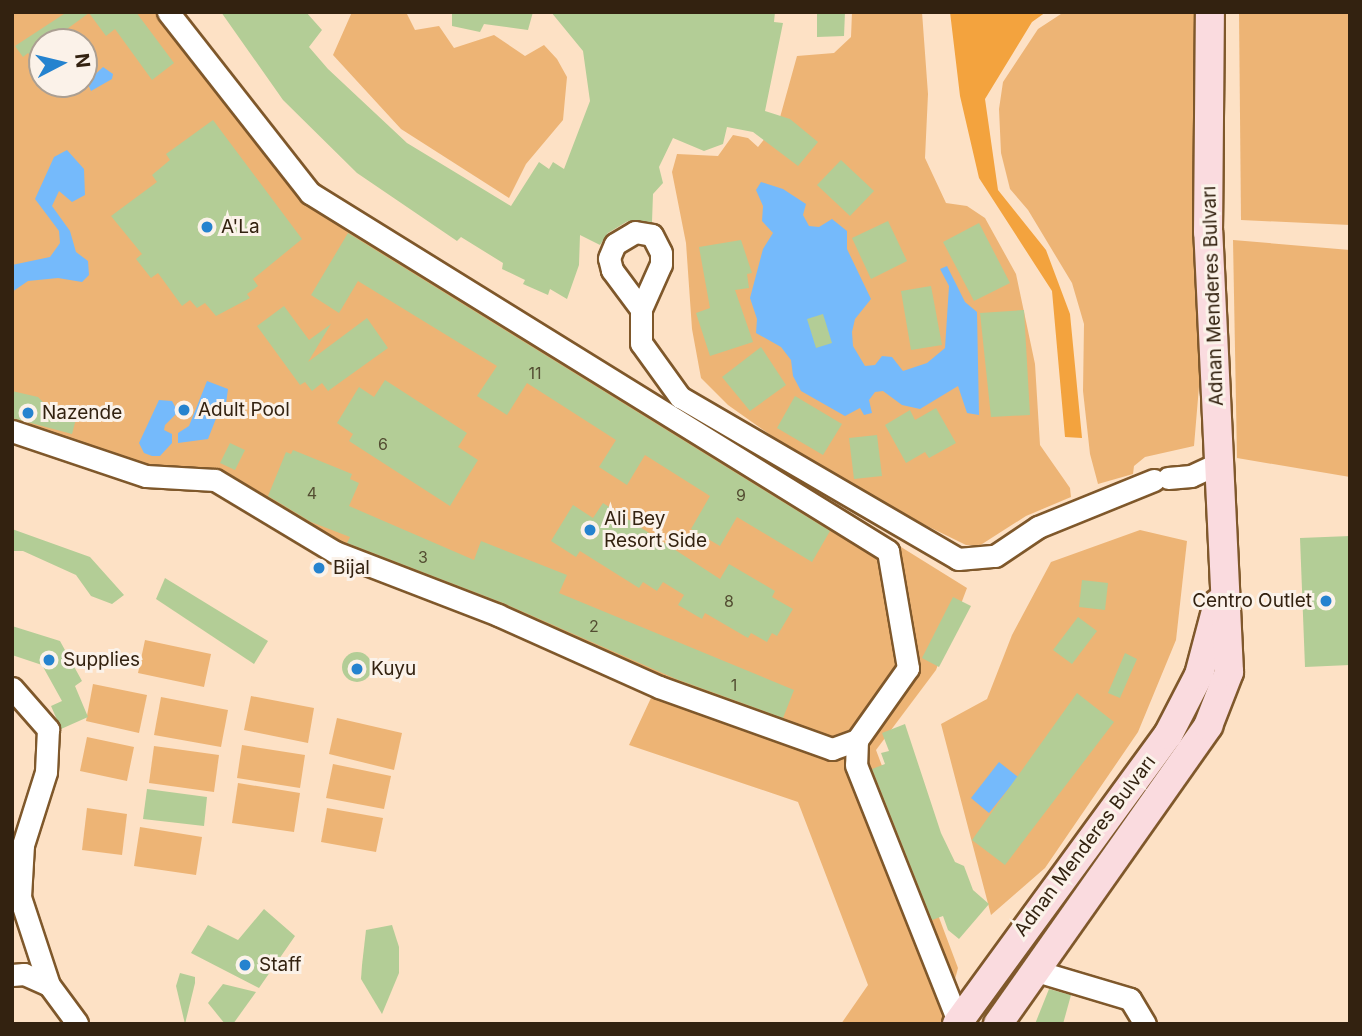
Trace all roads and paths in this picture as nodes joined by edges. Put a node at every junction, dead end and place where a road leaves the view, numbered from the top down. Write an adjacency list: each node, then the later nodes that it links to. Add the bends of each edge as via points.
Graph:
1 (168, 12): 8 (street, via 310,193 888,551 908,668)
2 (1210, 12): 5 (main road, Adnan Menderes Bulvarı, via 1208,232)
3 (640, 309): 5 (street, via 641,343 680,397 958,559 995,555 1038,527 1161,479 1191,476)
4 (12, 431): 8 (street, via 146,476 215,480 335,552 498,615 659,687 832,749)
5 (1219, 463): 6 (main road, Adnan Menderes Bulvarı)
6 (1224, 580): 9 (main road, Adnan Menderes Bulvarı, via 1229,672 1208,726); 13 (main road, Adnan Menderes Bulvarı, via 1199,675 1168,735)
7 (12, 688): 11 (street, via 48,729 46,772 23,845 20,897)
8 (857, 740): 13 (street, via 856,765)
9 (1033, 970): 14 (main road, Adnan Menderes Bulvarı); 15 (street, via 1130,999)
10 (12, 975): 11 (street, via 24,974)
11 (50, 985): 12 (street)
12 (78, 1023)
13 (957, 1023)
14 (998, 1024)
15 (1145, 1024)

